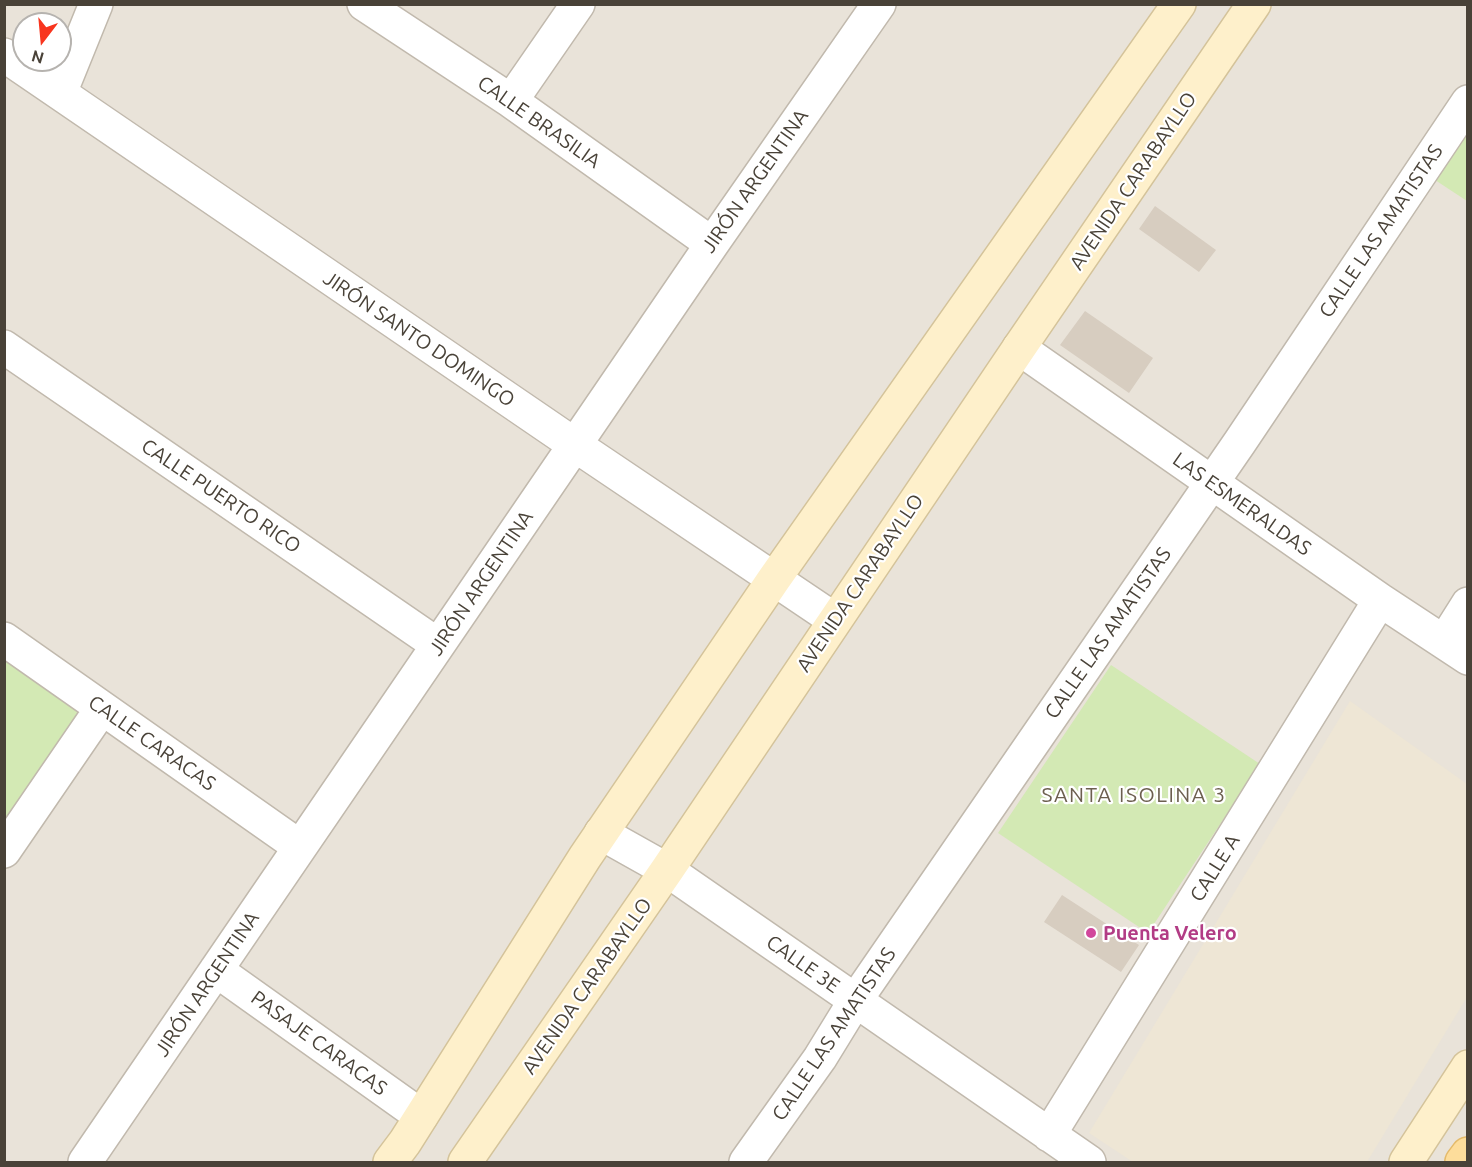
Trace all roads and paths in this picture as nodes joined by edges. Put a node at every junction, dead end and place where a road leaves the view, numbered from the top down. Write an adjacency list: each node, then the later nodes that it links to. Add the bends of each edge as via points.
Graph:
1 (96, 4): 8 (street)
2 (364, 4): 9 (street, CALLE BRASILIA)
3 (578, 4): 9 (street)
4 (879, 4): 11 (street, JIRÓN ARGENTINA)
5 (1179, 4): 16 (main road)
6 (1254, 4): 13 (main road, AVENIDA CARABAYLLO)
7 (4, 55): 8 (street, JIRÓN SANTO DOMINGO)
8 (60, 93): 14 (street, JIRÓN SANTO DOMINGO)
9 (511, 101): 11 (street, CALLE BRASILIA)
10 (1467, 102): 15 (street, CALLE LAS AMATISTAS)
11 (712, 243): 14 (street, JIRÓN ARGENTINA)
12 (4, 347): 21 (street, CALLE PUERTO RICO)
13 (1019, 348): 15 (street, LAS ESMERALDAS); 19 (main road, AVENIDA CARABAYLLO)
14 (575, 445): 16 (street, JIRÓN SANTO DOMINGO); 21 (street, JIRÓN ARGENTINA)
15 (1212, 483): 17 (street, LAS ESMERALDAS); 29 (street, CALLE LAS AMATISTAS)
16 (774, 579): 19 (street, JIRÓN SANTO DOMINGO); 24 (main road)
17 (1380, 600): 22 (street, LAS ESMERALDAS); 32 (street, CALLE A)
18 (1467, 604): 22 (street)
19 (835, 620): 27 (main road, AVENIDA CARABAYLLO)
20 (4, 639): 23 (street, CALLE CARACAS)
21 (438, 645): 25 (street, JIRÓN ARGENTINA)
22 (1456, 650)
23 (102, 708): 25 (street, CALLE CARACAS); 26 (street)
24 (602, 832): 27 (street, CALLE 3E); 31 (main road)
25 (300, 847): 28 (street, JIRÓN ARGENTINA)
26 (4, 851)
27 (667, 870): 29 (street, CALLE 3E); 36 (main road, AVENIDA CARABAYLLO)
28 (216, 970): 31 (street, PASAJE CARACAS); 34 (street, JIRÓN ARGENTINA)
29 (855, 1001): 32 (street, CALLE 3E); 37 (street, CALLE LAS AMATISTAS)
30 (1467, 1067): 39 (main road)
31 (421, 1116): 35 (main road)
32 (1049, 1135): 38 (street, CALLE 3E)
33 (1467, 1154): 40 (main road)
34 (85, 1162)
35 (390, 1162)
36 (465, 1162)
37 (746, 1162)
38 (1089, 1162)
39 (1406, 1162)
40 (1462, 1162)

